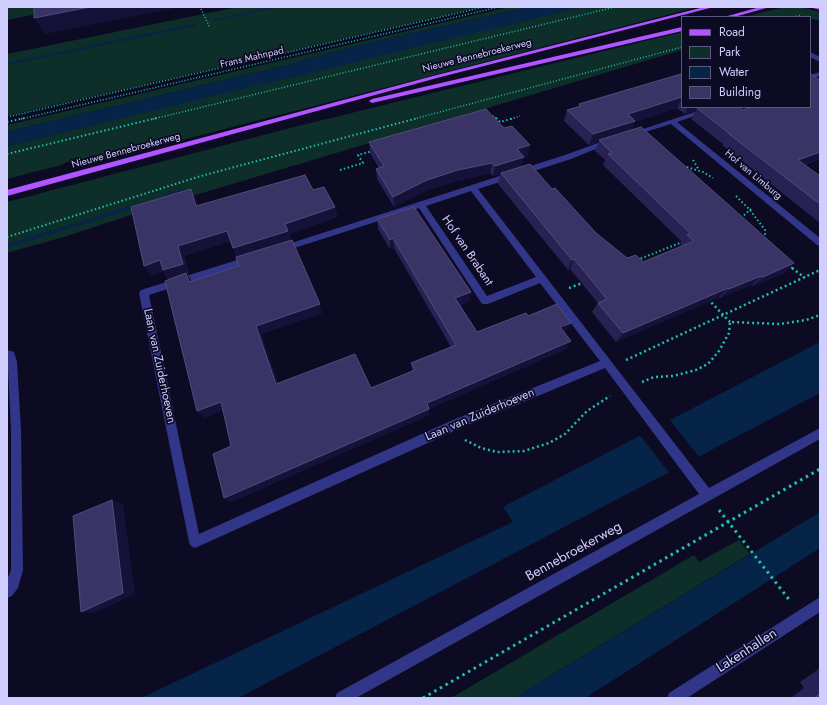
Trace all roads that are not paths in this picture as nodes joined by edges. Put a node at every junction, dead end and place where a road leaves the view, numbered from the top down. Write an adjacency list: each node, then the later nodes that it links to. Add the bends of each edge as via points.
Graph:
1 (711, 7): 11 (main road, Nieuwe Bennebroekerweg, via 435,77)
2 (767, 7): 5 (main road)
3 (815, 7): 4 (main road)
4 (820, 8)
5 (731, 16)
6 (681, 29): 11 (main road, Nieuwe Bennebroekerweg)
7 (820, 74): 8 (street)
8 (812, 79)
9 (714, 108): 10 (street)
10 (673, 122): 12 (street); 15 (street, Hof van Limburg)
11 (249, 128): 13 (main road, Nieuwe Bennebroekerweg)
12 (472, 187): 14 (street); 18 (street)
13 (7, 193)
14 (421, 205): 16 (street); 18 (street, Hof van Brabant, via 486,301)
15 (820, 243)
16 (272, 252)
17 (256, 257): 20 (street, Laan van Zuiderhoeven, via 144,294 195,542 457,424)
18 (542, 278): 20 (street)
19 (7, 354): 23 (street, via 10,355 12,362 16,430 17,570)
20 (607, 363): 22 (street)
21 (820, 433): 22 (street, Bennebroekerweg)
22 (708, 496): 25 (street, Bennebroekerweg)
23 (7, 591)
24 (820, 604): 26 (street, Lakenhallen)
25 (342, 698)
26 (674, 698)

